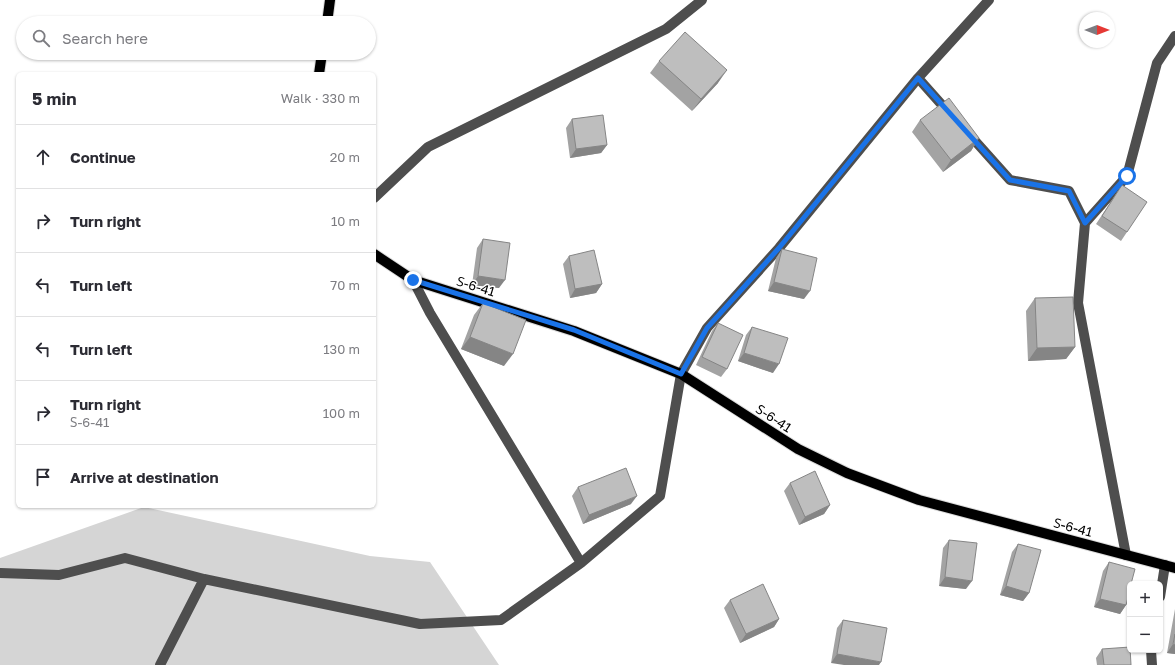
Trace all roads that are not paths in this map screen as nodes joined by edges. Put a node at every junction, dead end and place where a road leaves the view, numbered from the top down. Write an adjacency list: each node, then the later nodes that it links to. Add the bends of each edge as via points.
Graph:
1 (330, 0): 4 (main road)
2 (702, 0): 9 (street, via 666,29 428,147)
3 (989, 0): 8 (street)
4 (328, 16)
5 (1175, 36): 10 (street, via 1157,63 1127,176)
6 (321, 60): 7 (main road)
7 (319, 72)
8 (918, 78): 10 (street, via 1010,180 1069,191); 13 (street, via 779,248 707,328)
9 (376, 196)
10 (1085, 223): 14 (street, via 1078,303)
11 (376, 255): 12 (main road, Տ-6-41 / Տ-6-41)
12 (413, 280): 13 (main road, Տ-6-41 / Տ-6-41, via 574,330); 15 (street, via 430,313)
13 (681, 374): 14 (main road, Տ-6-41 / Տ-6-41, via 798,449 847,474 919,500); 15 (street, via 660,496)
14 (1126, 554): 16 (main road, Տ-6-41 / Տ-6-41)
15 (581, 563): 18 (street, via 501,620 427,624)
16 (1170, 566): 19 (street)
17 (0, 573): 18 (street, via 59,575 125,558)
18 (204, 579): 21 (street)
19 (1163, 588)
20 (1151, 653): 22 (street)
21 (160, 665)
22 (1152, 665)

